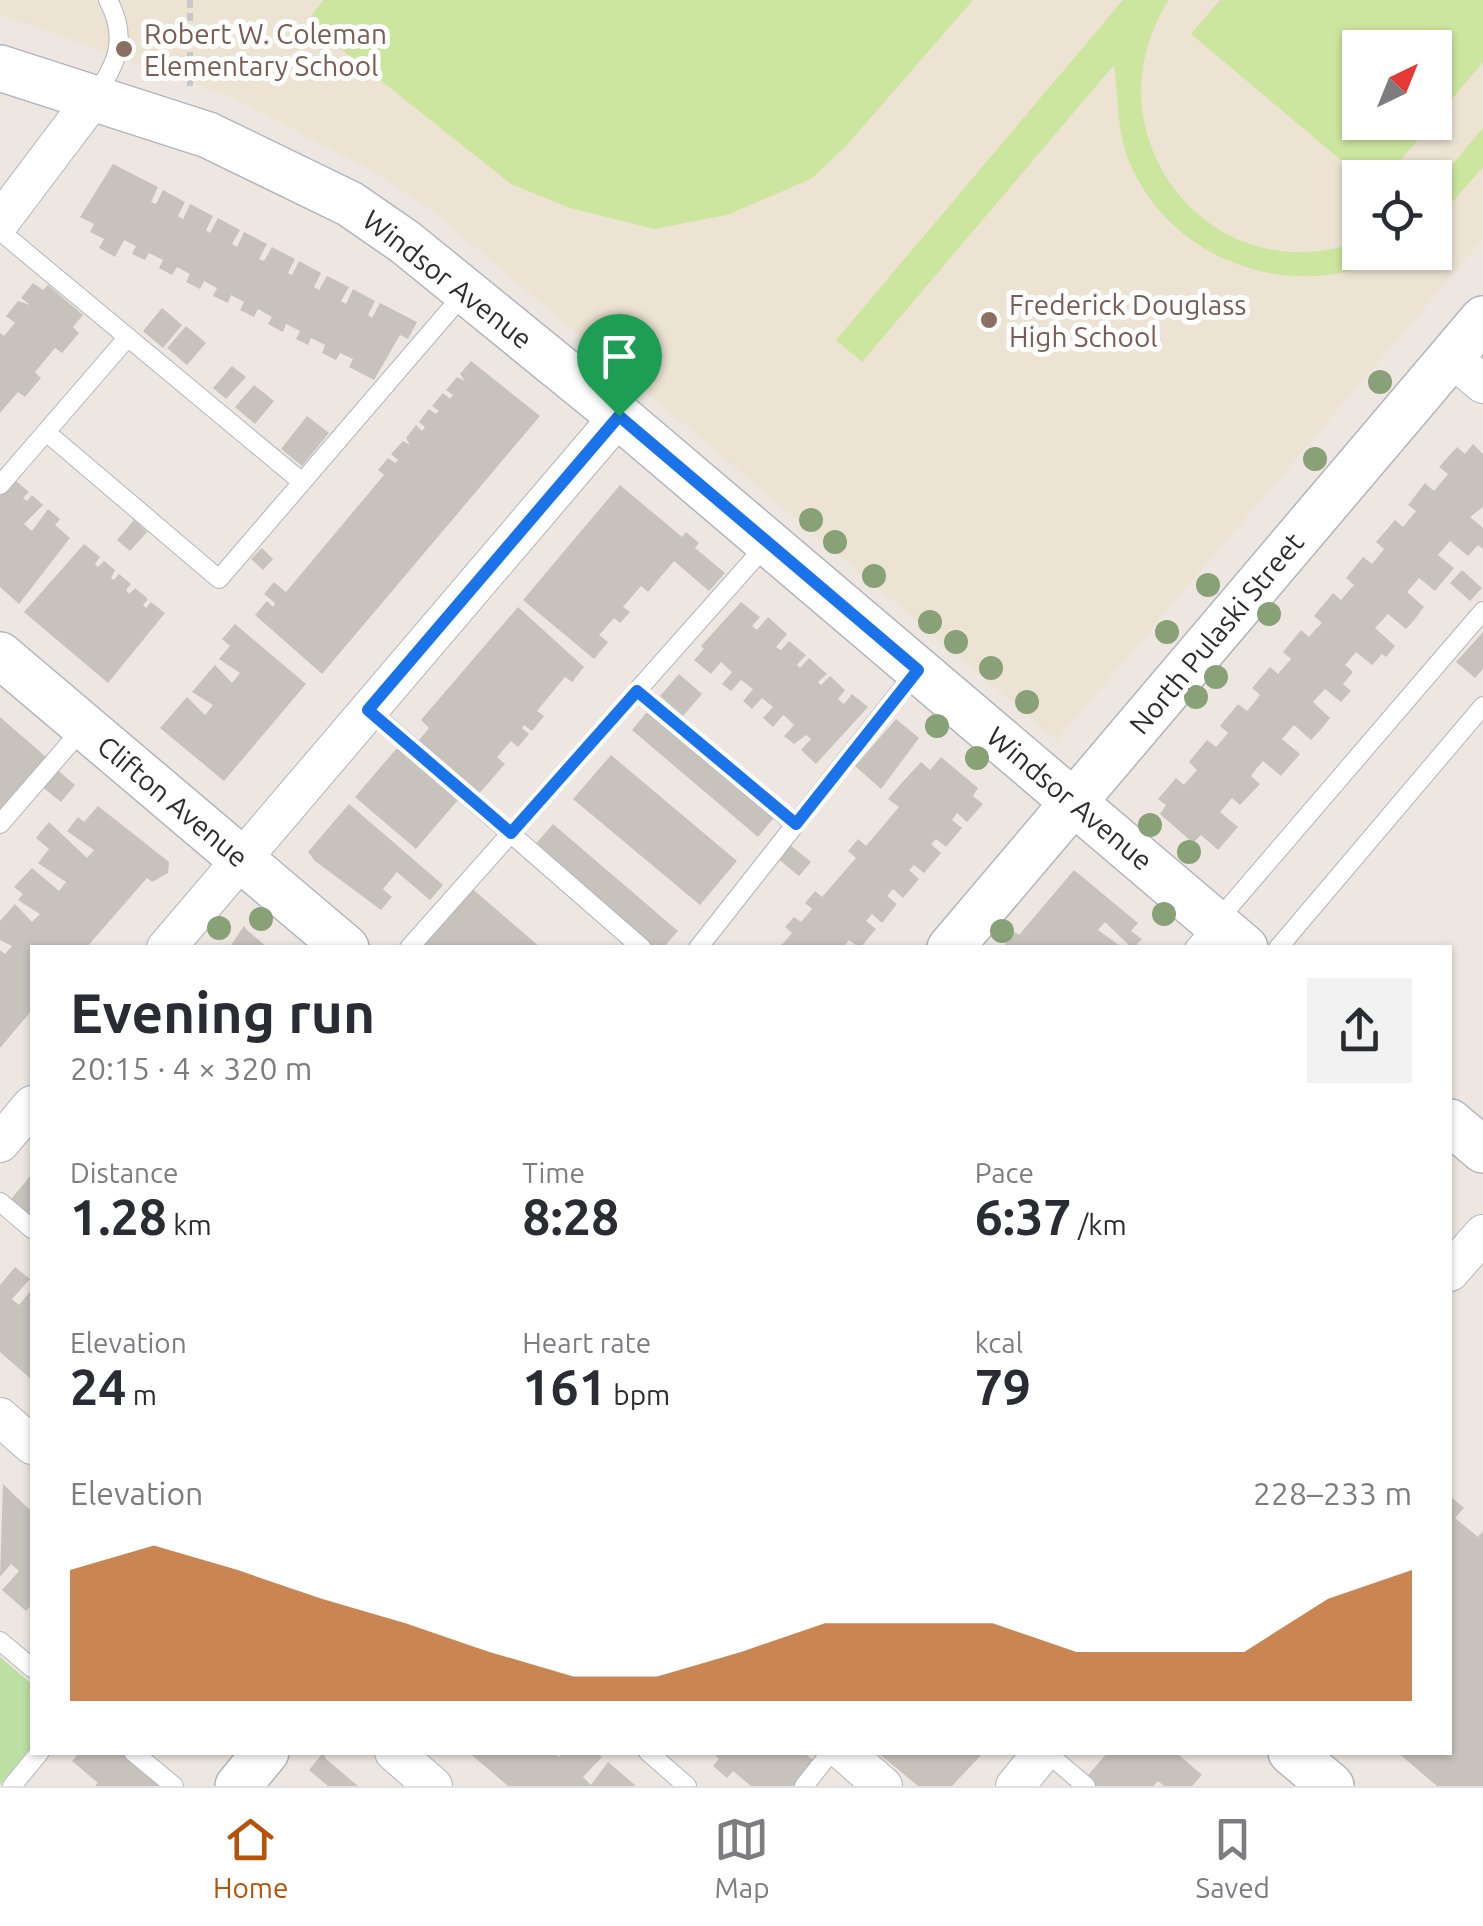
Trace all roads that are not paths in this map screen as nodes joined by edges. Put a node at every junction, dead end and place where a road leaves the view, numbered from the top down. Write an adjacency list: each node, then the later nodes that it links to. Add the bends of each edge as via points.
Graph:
1 (108, 0): 3 (lane, via 120,46)
2 (0, 68): 3 (street, Windsor Avenue)
3 (92, 100): 4 (street); 6 (street, Windsor Avenue, via 208,136 288,171 350,204)
4 (0, 222)
5 (0, 231): 8 (lane)
6 (467, 290): 10 (street, Windsor Avenue); 12 (lane)
7 (1483, 320): 9 (street, North Pulaski Street)
8 (128, 337): 11 (lane); 12 (lane)
9 (1467, 371): 22 (street, North Pulaski Street)
10 (619, 416): 14 (street, Windsor Avenue); 20 (street)
11 (46, 432): 12 (lane, via 219,579); 13 (lane)
12 (302, 482)
13 (0, 485)
14 (768, 543): 17 (street, Windsor Avenue); 18 (lane)
15 (1483, 610): 27 (lane)
16 (0, 655): 21 (street, Clifton Avenue)
17 (918, 670): 22 (street, Windsor Avenue); 24 (lane)
18 (637, 691): 24 (lane); 25 (lane)
19 (1483, 706): 34 (lane)
20 (368, 710): 25 (lane); 26 (street)
21 (84, 726): 23 (lane); 26 (street, Clifton Avenue)
22 (1075, 800): 27 (street, Windsor Avenue); 33 (street, North Pulaski Street)
23 (0, 824)
24 (796, 824): 32 (lane)
25 (511, 833): 30 (lane); 31 (lane)
26 (242, 859): 28 (street); 29 (street, Clifton Avenue)
27 (1218, 939)
28 (169, 945)
29 (342, 945)
30 (412, 945)
31 (639, 945)
32 (700, 945)
33 (953, 945)
34 (1281, 945)
35 (1452, 1124): 36 (street)
36 (1483, 1150)
37 (0, 1202): 38 (lane)
38 (30, 1228)
39 (1483, 1234): 40 (street)
40 (1452, 1270)
41 (0, 1417): 42 (street)
42 (30, 1443)
43 (0, 1641): 44 (lane)
44 (30, 1666)
45 (38, 1755): 55 (lane)
46 (138, 1755): 56 (lane)
47 (264, 1755): 57 (street)
48 (397, 1755): 58 (street)
49 (651, 1755): 59 (lane)
50 (829, 1755): 60 (lane)
51 (847, 1755): 61 (street)
52 (1041, 1755): 62 (street)
53 (1048, 1755): 63 (lane)
54 (1295, 1755): 64 (street)
55 (12, 1786)
56 (174, 1786)
57 (238, 1786)
58 (433, 1786)
59 (687, 1786)
60 (804, 1786)
61 (883, 1786)
62 (1014, 1786)
63 (1086, 1786)
64 (1331, 1786)

